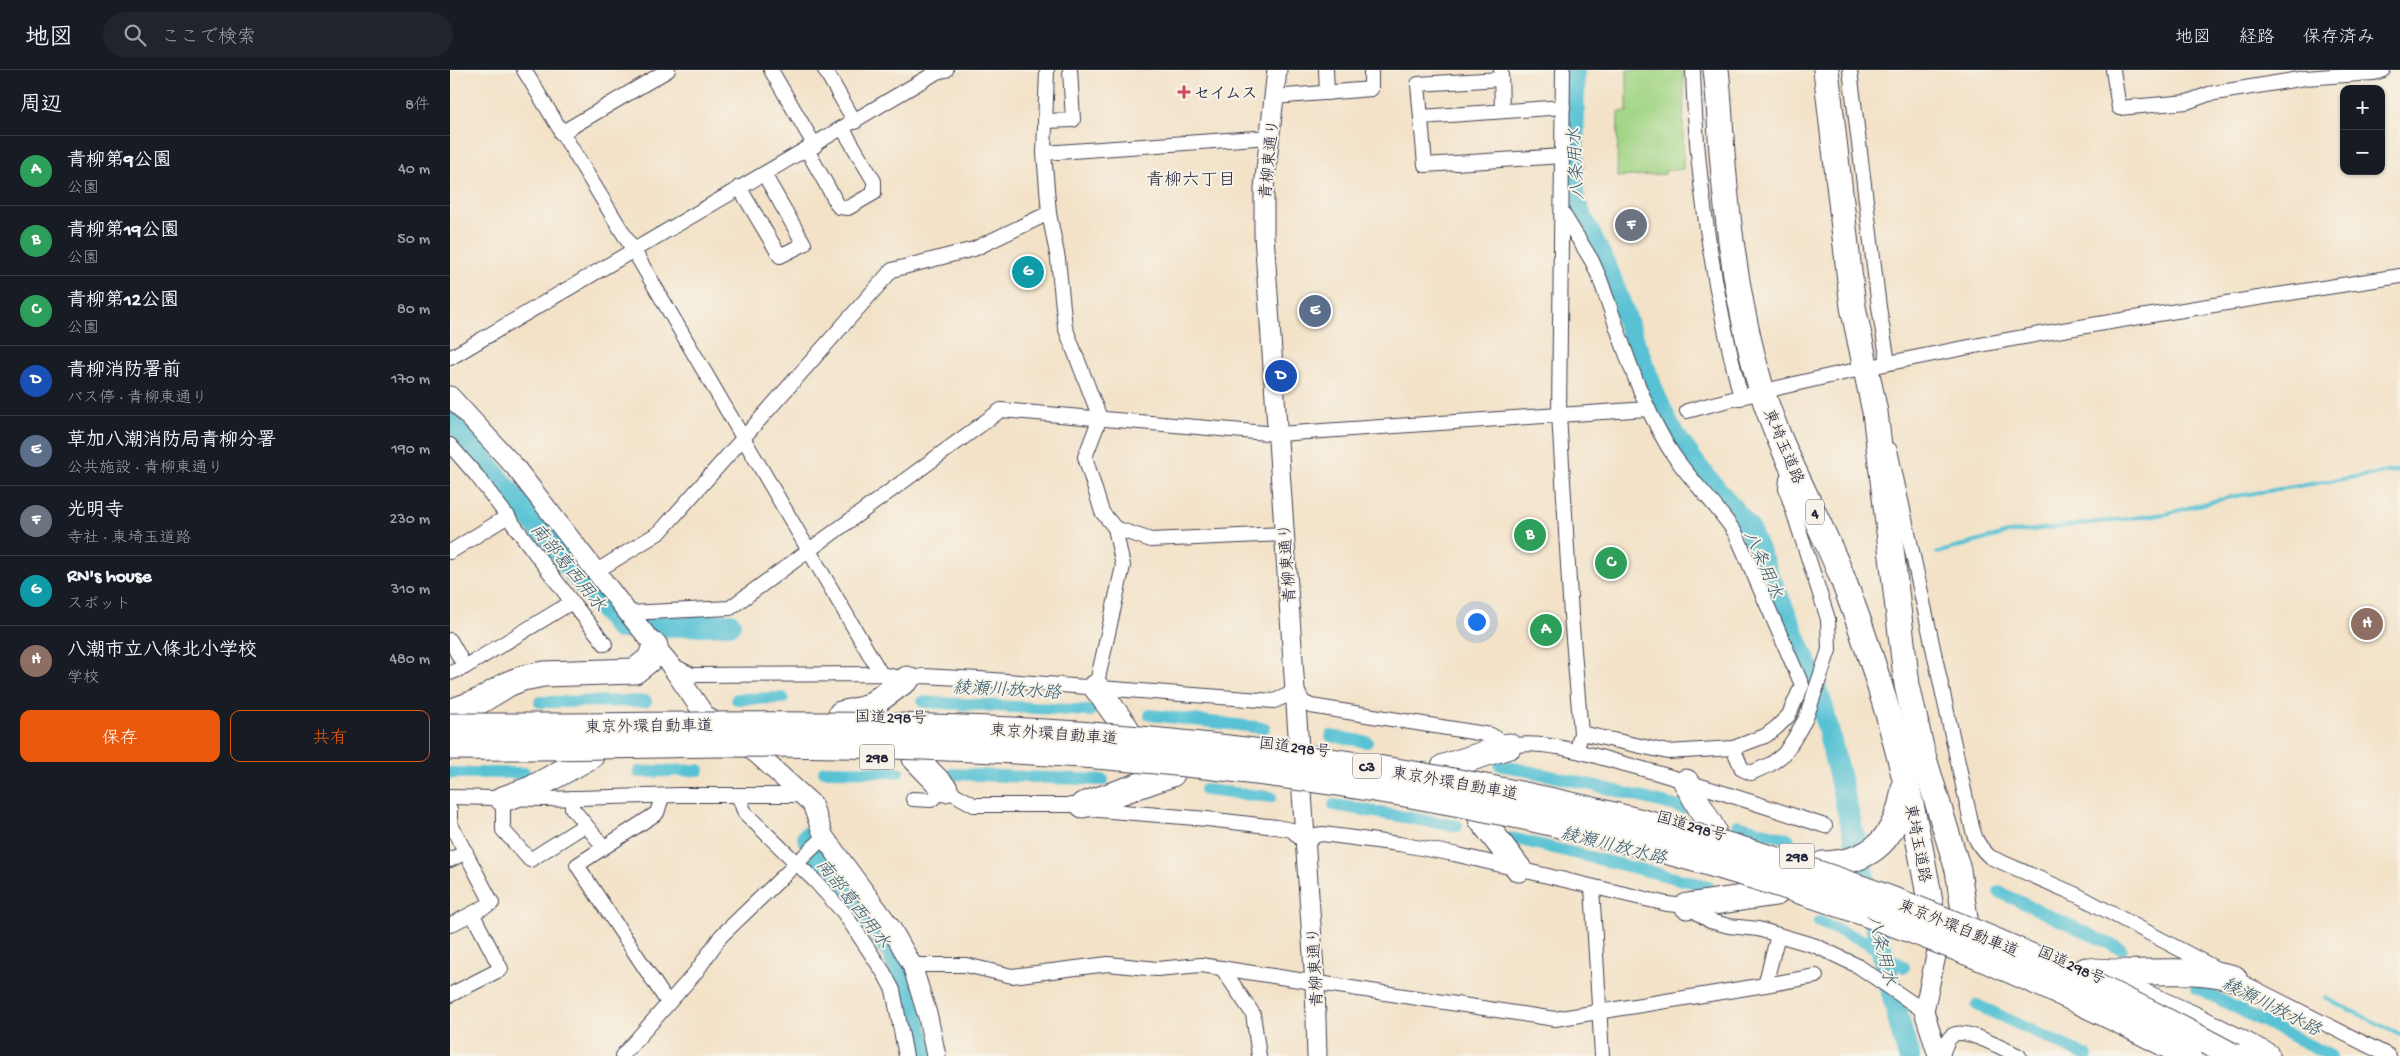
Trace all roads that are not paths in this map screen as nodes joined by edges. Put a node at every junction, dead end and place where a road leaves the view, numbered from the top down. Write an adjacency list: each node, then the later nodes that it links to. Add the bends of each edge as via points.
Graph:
1 (524, 70): 26 (street)
2 (668, 70): 26 (street)
3 (771, 70): 28 (street)
4 (825, 70): 25 (street)
5 (1046, 70): 24 (street)
6 (1070, 70): 24 (street, via 1073,120)
7 (1277, 70): 20 (street, 青柳東通り)
8 (1326, 70): 19 (street)
9 (1371, 70): 19 (street, via 1371,90)
10 (1563, 70): 21 (street)
11 (1694, 70): 40 (street, via 1705,213 1723,323)
12 (1716, 70): 40 (highway, 東埼玉道路 / 4, via 1727,211 1751,352)
13 (1826, 70): 38 (highway, 東埼玉道路, via 1853,307)
14 (1850, 70): 38 (street, via 1879,308)
15 (2113, 70): 16 (street, via 2120,108 2187,102 2224,91)
16 (2384, 70)
17 (940, 71): 25 (street)
18 (1501, 75): 22 (street); 23 (street, via 1418,84)
19 (1327, 93): 20 (street)
20 (1274, 97): 27 (street, 青柳東通り)
21 (1563, 107): 22 (street); 30 (street)
22 (1502, 111): 23 (street)
23 (1421, 117): 30 (street, via 1425,165)
24 (1045, 121): 29 (street)
25 (849, 125): 28 (street); 28 (street, via 874,181 874,193 848,208 839,207)
26 (561, 133): 35 (street)
27 (1270, 137): 29 (street); 46 (street, 青柳東通り, via 1263,223)
28 (811, 148): 31 (street)
29 (1044, 153): 34 (street)
30 (1562, 156): 33 (street)
31 (764, 174): 32 (street); 32 (street, via 804,244 780,256)
32 (739, 188): 35 (street)
33 (1562, 212): 41 (street, via 1596,270); 44 (street)
34 (1049, 213): 45 (street, via 1058,259 1065,327); 47 (street, via 974,249 892,270)
35 (634, 251): 37 (street); 47 (street)
36 (2400, 276): 38 (street, via 2077,328)
37 (450, 358)
38 (1877, 365): 40 (street); 43 (highway, 東埼玉道路)
39 (450, 396): 55 (street, via 516,467)
40 (1752, 396): 42 (street); 49 (highway, 東埼玉道路 / 4)
41 (1648, 409): 44 (street); 77 (street, via 1683,469 1724,515 1737,536 1802,685 1789,715 1776,728 1765,736)
42 (1687, 411)
43 (1875, 412): 115 (highway, 東埼玉道路, via 1908,685 1922,752 1958,870); 123 (street, via 1891,452 1899,486 1975,840 1990,857 2076,894)
44 (1559, 414): 46 (street); 73 (street)
45 (1100, 418): 46 (street); 51 (street, via 1085,457 1102,512); 54 (street, via 1001,410)
46 (1278, 434): 52 (street, 青柳東通り)
47 (744, 440): 54 (street); 55 (street, via 660,532)
48 (450, 445): 50 (street)
49 (1794, 470): 77 (street, via 1787,478 1786,489 1828,619 1829,650 1806,718 1784,754 1751,773 1742,769); 85 (highway, 東埼玉道路 / 4, via 1843,579 1876,672)
50 (508, 516): 53 (street); 56 (street)
51 (1115, 528): 52 (street, via 1151,540); 65 (street, via 1123,566)
52 (1284, 534): 66 (street, 青柳東通り)
53 (450, 552)
54 (808, 552): 57 (street, via 730,608); 63 (street)
55 (595, 572): 57 (street)
56 (572, 602): 59 (street); 61 (street)
57 (628, 613): 60 (street)
58 (450, 640): 61 (street)
59 (605, 644)
60 (658, 650): 63 (street, via 692,675); 67 (highway, via 635,671 544,674 523,678 480,702); 68 (street)
61 (465, 667): 62 (street)
62 (450, 674)
63 (881, 674): 64 (street)
64 (907, 679): 65 (street, via 932,676); 69 (highway, via 867,708)
65 (1096, 687): 66 (street, via 1274,702 1288,696); 72 (highway)
66 (1295, 687): 75 (street, via 1303,702 1310,706 1491,735); 76 (street, 青柳東通り)
67 (450, 712)
68 (704, 714): 69 (highway, 国道298号 / 298); 70 (highway, 国道298号 / 298); 79 (street)
69 (841, 714): 72 (highway, 国道298号 / 298)
70 (450, 716)
71 (450, 726): 141 (highway, 東京外環自動車道 / C3, bridge, via 779,723 1029,731 1245,749 1434,777 1609,814 1767,857 1833,879 1922,911 2064,971 2150,1011)
72 (1126, 728): 76 (highway, 国道298号 / 298)
73 (1582, 733): 77 (street, via 1668,752); 78 (street)
74 (450, 746): 140 (highway, 東京外環自動車道 / C3, bridge, via 788,744 1016,752 1194,765 1403,793 1602,834 1815,895 2014,972)
75 (1509, 746): 78 (street, via 1520,744); 83 (highway)
76 (1299, 747): 83 (highway, 国道298号 / 298); 88 (street, 青柳東通り)
77 (1733, 748)
78 (1577, 750): 86 (street)
79 (758, 755): 80 (highway, 298); 82 (highway, 298); 90 (street)
80 (591, 756): 81 (highway, 298); 94 (highway, via 531,789)
81 (450, 757)
82 (915, 758): 84 (highway, 298); 87 (highway)
83 (1444, 767): 101 (highway, 国道298号 / 298, via 1586,797)
84 (1172, 774): 88 (highway, 298); 96 (highway)
85 (1906, 776): 108 (highway, via 1901,807 1888,836 1861,858); 112 (highway, 東埼玉道路 / 4)
86 (1686, 782): 100 (street); 101 (highway)
87 (945, 788): 95 (street, via 931,800); 96 (street, via 974,805)
88 (1302, 788): 98 (highway, 298); 103 (street, 青柳東通り)
89 (738, 795): 90 (street); 92 (street); 107 (street, via 745,813)
90 (804, 795): 102 (street, via 812,804)
91 (450, 797): 94 (street)
92 (662, 797): 93 (street); 104 (street, via 657,813)
93 (572, 798): 94 (street); 99 (street, via 572,808)
94 (503, 799): 99 (street, via 503,830 530,860)
95 (914, 800)
96 (1083, 805): 103 (street, via 1087,809 1276,827 1292,830)
97 (450, 809): 105 (street, via 450,823)
98 (1481, 819): 109 (highway); 111 (highway, 298, via 1569,836)
99 (584, 825): 104 (street)
100 (1825, 826)
101 (1713, 830): 108 (highway, 国道298号 / 298)
102 (824, 837): 107 (street); 119 (street, via 891,928)
103 (1306, 844): 109 (street, via 1316,836 1338,834); 124 (street, 青柳東通り)
104 (603, 846): 127 (street, via 577,865)
105 (466, 852): 106 (street); 114 (street, via 492,903)
106 (450, 860)
107 (796, 862): 127 (street, via 721,936 696,972); 131 (street, via 844,913 884,973 893,990)
108 (1823, 864): 112 (highway, 国道298号 / 298)
109 (1519, 869): 110 (street)
110 (1592, 887): 113 (street); 128 (street)
111 (1776, 893): 113 (highway); 118 (highway, 298)
112 (1930, 905): 115 (highway, 国道298号 / 298); 118 (highway, 東埼玉道路 / 4)
113 (1687, 906): 117 (street, via 1710,921)
114 (472, 915): 116 (street); 126 (street, via 501,969)
115 (1965, 918): 118 (highway); 121 (highway, 国道298号 / 298)
116 (450, 926)
117 (1778, 935): 125 (street); 129 (street, via 1816,946 1858,966)
118 (1937, 951): 129 (street); 139 (highway, 298, via 2079,1012)
119 (912, 965): 120 (street, via 966,965 1012,976 1108,964 1157,969 1201,965); 132 (street)
120 (1222, 968): 124 (street); 133 (street, via 1253,1014)
121 (2086, 970): 123 (highway, via 2116,974 2204,972); 142 (highway, 国道298号 / 298)
122 (1816, 976): 125 (street)
123 (2234, 978): 143 (street)
124 (1315, 984): 128 (street, via 1555,1019); 134 (street, 青柳東通り)
125 (1765, 984): 128 (street)
126 (450, 995)
127 (668, 1003): 130 (street)
128 (1598, 1011): 135 (street)
129 (1924, 1011): 136 (street)
130 (622, 1056)
131 (906, 1056)
132 (936, 1056)
133 (1259, 1056)
134 (1317, 1056)
135 (1602, 1056)
136 (1938, 1056)
137 (1942, 1056): 138 (street, via 1948,1039 1958,1033 1968,1033)
138 (2019, 1056)
139 (2163, 1056)
140 (2188, 1056)
141 (2234, 1056)
142 (2267, 1056)
143 (2389, 1056)

